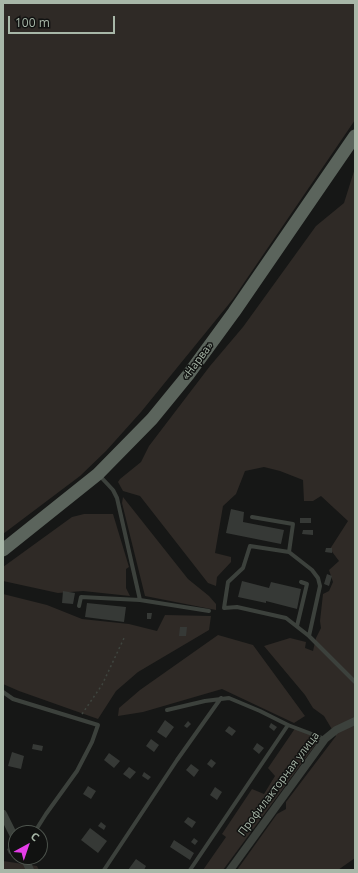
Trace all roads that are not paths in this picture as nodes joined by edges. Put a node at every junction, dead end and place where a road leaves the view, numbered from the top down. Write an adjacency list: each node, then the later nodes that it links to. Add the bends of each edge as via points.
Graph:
1 (355, 136): 2 (highway, «Нарва», via 188,375 152,419)
2 (98, 474): 4 (highway, «Нарва»); 7 (lane, via 117,498)
3 (252, 517): 5 (lane, via 293,524)
4 (3, 550)
5 (289, 552): 10 (lane, via 250,546 243,568 228,582 224,608 237,607 286,618); 11 (lane, via 312,570 320,586)
6 (301, 582): 10 (lane, via 307,584)
7 (140, 600): 8 (lane, via 81,597); 9 (lane)
8 (79, 606)
9 (209, 611)
10 (297, 626): 11 (lane)
11 (309, 636): 12 (lane)
12 (355, 682)
13 (3, 692): 21 (lane, via 13,699 98,725 77,771)
14 (221, 698): 15 (lane); 17 (lane, via 240,702); 22 (lane)
15 (167, 710)
16 (355, 721): 18 (street, Профилакторная улица, via 336,730)
17 (288, 725): 18 (lane); 23 (lane)
18 (325, 739): 24 (street, Профилакторная улица)
19 (3, 814): 20 (street)
20 (8, 825)
21 (39, 825)
22 (104, 870)
23 (190, 870)
24 (230, 870)

